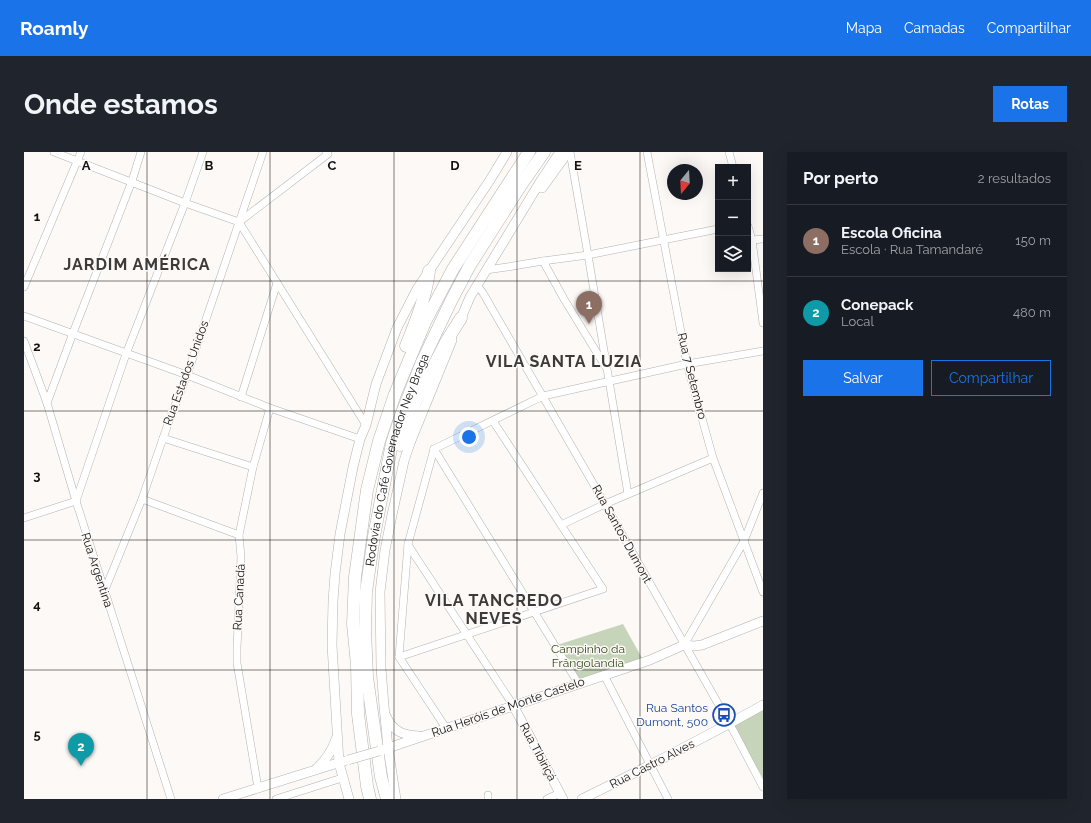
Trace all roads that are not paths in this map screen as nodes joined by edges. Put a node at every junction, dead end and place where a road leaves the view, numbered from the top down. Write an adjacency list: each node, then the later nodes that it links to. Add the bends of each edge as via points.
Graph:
1 (54, 152): 15 (street)
2 (80, 152): 15 (street)
3 (142, 152): 18 (street)
4 (203, 152): 19 (street)
5 (263, 152): 20 (street, Rua Estados Unidos)
6 (500, 152): 17 (main road)
7 (507, 152): 17 (main road)
8 (529, 152): 55 (highway, Rodovia do Café Governador Ney Braga, via 453,269 428,316 395,394)
9 (544, 152): 57 (highway, Rodovia do Café Governador Ney Braga, via 470,265 451,301 422,362 402,413 392,443)
10 (560, 152): 26 (main road)
11 (569, 152): 26 (main road); 27 (street)
12 (647, 152): 24 (street, Rua 7 Setembro)
13 (729, 152): 16 (street)
14 (327, 153): 20 (street)
15 (77, 161): 18 (street); 33 (street)
16 (732, 164)
17 (490, 180): 30 (main road)
18 (132, 181): 19 (street); 37 (street)
19 (185, 203): 20 (street); 40 (street)
20 (239, 222): 31 (street); 43 (street, Rua Estados Unidos)
21 (715, 230): 24 (street)
22 (751, 236): 25 (street)
23 (763, 239): 25 (street)
24 (664, 240): 27 (street); 41 (street, Rua 7 Setembro)
25 (752, 240): 36 (street)
26 (502, 245): 29 (main road)
27 (588, 255): 28 (street); 42 (street)
28 (543, 261): 29 (street); 42 (street)
29 (486, 270): 32 (main road)
30 (429, 271): 50 (main road, via 397,328 376,384); 55 (highway, via 428,285 420,312 388,395 378,434)
31 (277, 283): 46 (street); 50 (street)
32 (477, 285): 35 (main road); 45 (street, Rua Santos Dumont)
33 (24, 287)
34 (24, 316): 37 (street)
35 (461, 318): 57 (highway, via 417,398); 79 (main road, via 410,443 392,514 380,592)
36 (763, 323)
37 (73, 333): 40 (street); 47 (street)
38 (24, 341): 47 (street, Rua Argentina)
39 (763, 351): 41 (street)
40 (126, 354): 43 (street); 61 (street)
41 (687, 364): 44 (street); 54 (street, Rua 7 Setembro)
42 (608, 370): 44 (street)
43 (186, 375): 46 (street); 51 (street, Rua Estados Unidos)
44 (609, 382): 45 (street); 59 (street)
45 (543, 396): 49 (street); 62 (street, Rua Santos Dumont)
46 (241, 397): 48 (street)
47 (47, 403): 61 (street, Rua Argentina)
48 (270, 408): 52 (street); 56 (street, Rua Canadá)
49 (492, 421): 53 (street); 64 (street)
50 (366, 425): 52 (main road)
51 (163, 438): 56 (street); 60 (street, Rua Estados Unidos)
52 (360, 439): 82 (main road, via 340,534 333,601 332,645)
53 (434, 449): 67 (street); 70 (street)
54 (713, 458): 59 (street); 66 (street, Rua 7 Setembro)
55 (375, 460): 96 (highway, Rodovia do Café Governador Ney Braga, via 367,490 354,577 358,714)
56 (253, 467): 65 (street, Rua Canadá)
57 (383, 487): 97 (highway, Rodovia do Café Governador Ney Braga, via 366,592 366,630 367,677)
58 (763, 493): 66 (street)
59 (628, 494): 62 (street)
60 (142, 499): 65 (street); 68 (street, Rua Estados Unidos)
61 (76, 501): 63 (street); 68 (street, Rua Argentina)
62 (606, 504): 64 (street); 73 (street, Rua Santos Dumont)
63 (24, 518)
64 (561, 525): 70 (street, via 603,589)
65 (239, 535): 90 (street, Rua Canadá, via 241,556 237,662)
66 (744, 541): 69 (street, Rua 7 Setembro); 73 (street)
67 (408, 544): 72 (street); 74 (street)
68 (104, 592): 92 (street, Rua Argentina)
69 (763, 592)
70 (534, 612): 72 (street); 76 (street)
71 (763, 621): 73 (main road, Rua Heróis de Monte Castelo, via 702,645)
72 (466, 635): 74 (street); 77 (street)
73 (684, 645): 75 (main road, Rua Heróis de Monte Castelo, via 650,660); 80 (street, Rua Santos Dumont)
74 (399, 657): 81 (street)
75 (604, 675): 76 (main road, Rua Heróis de Monte Castelo); 86 (street)
76 (578, 683): 77 (main road, Rua Heróis de Monte Castelo)
77 (513, 705): 81 (main road, Rua Heróis de Monte Castelo); 91 (main road, Rua Tibiriçá)
78 (763, 705): 80 (main road, Rua Castro Alves)
79 (384, 706): 83 (main road, via 390,724 400,733); 84 (main road)
80 (729, 724): 86 (main road, Rua Castro Alves); 89 (street, Rua Santos Dumont)
81 (446, 728): 83 (main road, Rua Heróis de Monte Castelo)
82 (338, 734): 85 (main road); 87 (main road, via 330,753)
83 (422, 736): 84 (main road, Rua Heróis de Monte Castelo)
84 (383, 749): 85 (main road, Rua Heróis de Monte Castelo, bridge); 98 (main road)
85 (343, 761): 87 (main road, Rua Heróis de Monte Castelo); 88 (main road)
86 (650, 765): 100 (main road, Rua Castro Alves); 101 (street)
87 (315, 770): 90 (main road, Rua Heróis de Monte Castelo)
88 (342, 778): 94 (street); 95 (main road)
89 (763, 786)
90 (258, 788): 93 (main road, Rua Heróis de Monte Castelo)
91 (562, 796): 99 (street)
92 (171, 799)
93 (223, 799)
94 (276, 799)
95 (349, 799)
96 (370, 799)
97 (386, 799)
98 (396, 799)
99 (547, 799)
100 (582, 799)
101 (668, 799)

